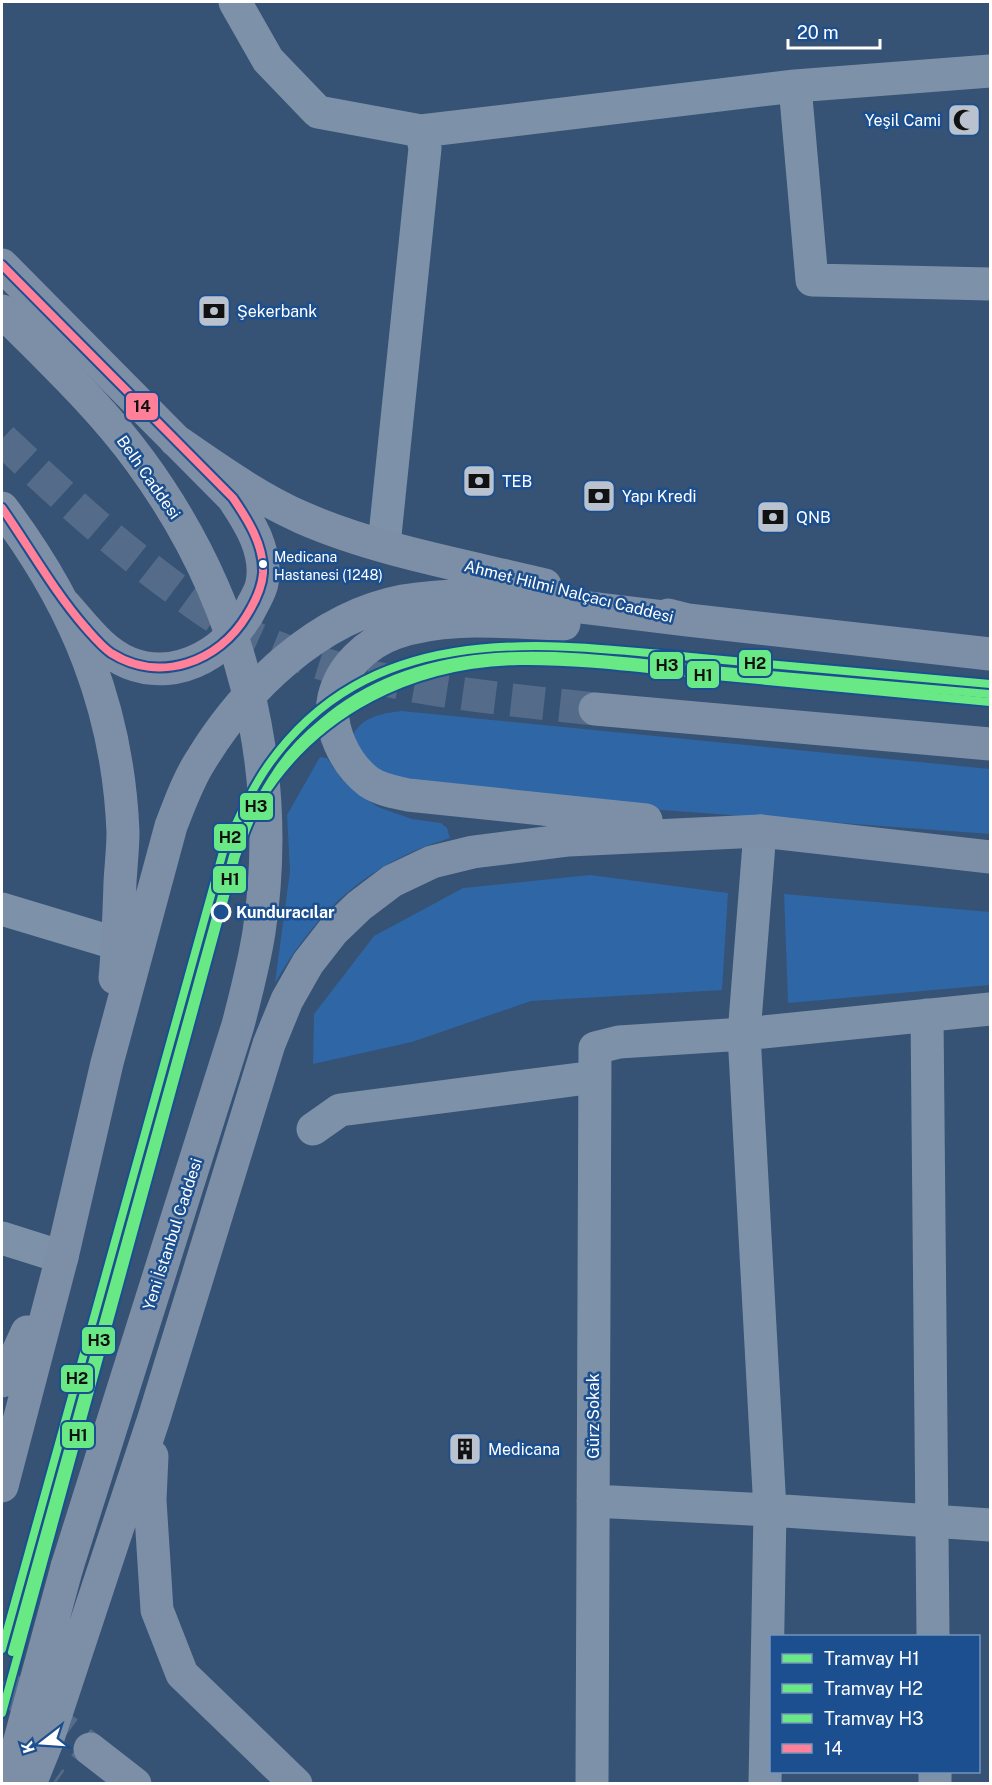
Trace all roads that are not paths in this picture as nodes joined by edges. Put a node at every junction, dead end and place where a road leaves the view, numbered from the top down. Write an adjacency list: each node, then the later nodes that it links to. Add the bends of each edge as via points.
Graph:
1 (235, 2): 4 (street, via 268,60 318,112)
2 (990, 72): 3 (street)
3 (795, 86): 4 (street); 6 (street, via 812,280)
4 (421, 131): 10 (street, via 425,148)
5 (2, 265): 8 (main road)
6 (990, 284)
7 (2, 311): 14 (main road, Belh Caddesi, bridge, via 104,417 140,460 177,515 209,578)
8 (175, 440): 10 (main road, Ahmet Hilmi Nalçacı Caddesi, via 266,500 334,531); 11 (main road, via 233,498 252,527 262,564 262,583 247,618 222,647 206,657 173,668 156,668 135,665 110,652)
9 (2, 508): 11 (main road)
10 (384, 545): 12 (main road, Ahmet Hilmi Nalçacı Caddesi)
11 (65, 605): 20 (main road, via 93,668 114,751 123,834)
12 (688, 620): 13 (main road, Ahmet Hilmi Nalçacı Caddesi); 17 (main road, via 591,625 464,622 395,633 363,651 342,678 334,698 337,735 355,769 370,783 389,791); 25 (main road, via 461,595 402,601 366,612 315,639 241,706 212,742 184,793 171,826)
13 (990, 654)
14 (244, 676): 38 (main road, Yeni İstanbul Caddesi, bridge, via 260,751 266,837 264,885 251,976 67,1566)
15 (595, 709): 16 (main road)
16 (990, 744)
17 (760, 831): 18 (main road); 23 (street); 30 (main road, via 569,840 473,852 432,862 392,881 333,931 308,963 287,1000 269,1044)
18 (990, 857)
19 (2, 909): 20 (street)
20 (118, 944): 25 (main road)
21 (990, 1009): 22 (street)
22 (927, 1015): 23 (street); 34 (street)
23 (744, 1034): 24 (street, via 620,1042); 33 (street)
24 (595, 1062): 26 (street, via 340,1110); 32 (street, Gürz Sokak)
25 (107, 1063): 28 (main road)
26 (313, 1129)
27 (2, 1238): 28 (street)
28 (62, 1257): 29 (main road); 31 (main road)
29 (2, 1381)
30 (154, 1418): 39 (main road); 41 (main road, via 150,1500 157,1610 182,1674)
31 (2, 1486)
32 (593, 1501): 33 (street); 42 (street, Gürz Sokak)
33 (770, 1510): 34 (street); 43 (street)
34 (932, 1521): 35 (street); 36 (street)
35 (990, 1526)
36 (933, 1635)
37 (90, 1749): 40 (main road)
38 (8, 1784)
39 (30, 1784)
40 (135, 1784)
41 (296, 1784)
42 (592, 1784)
43 (765, 1784)

